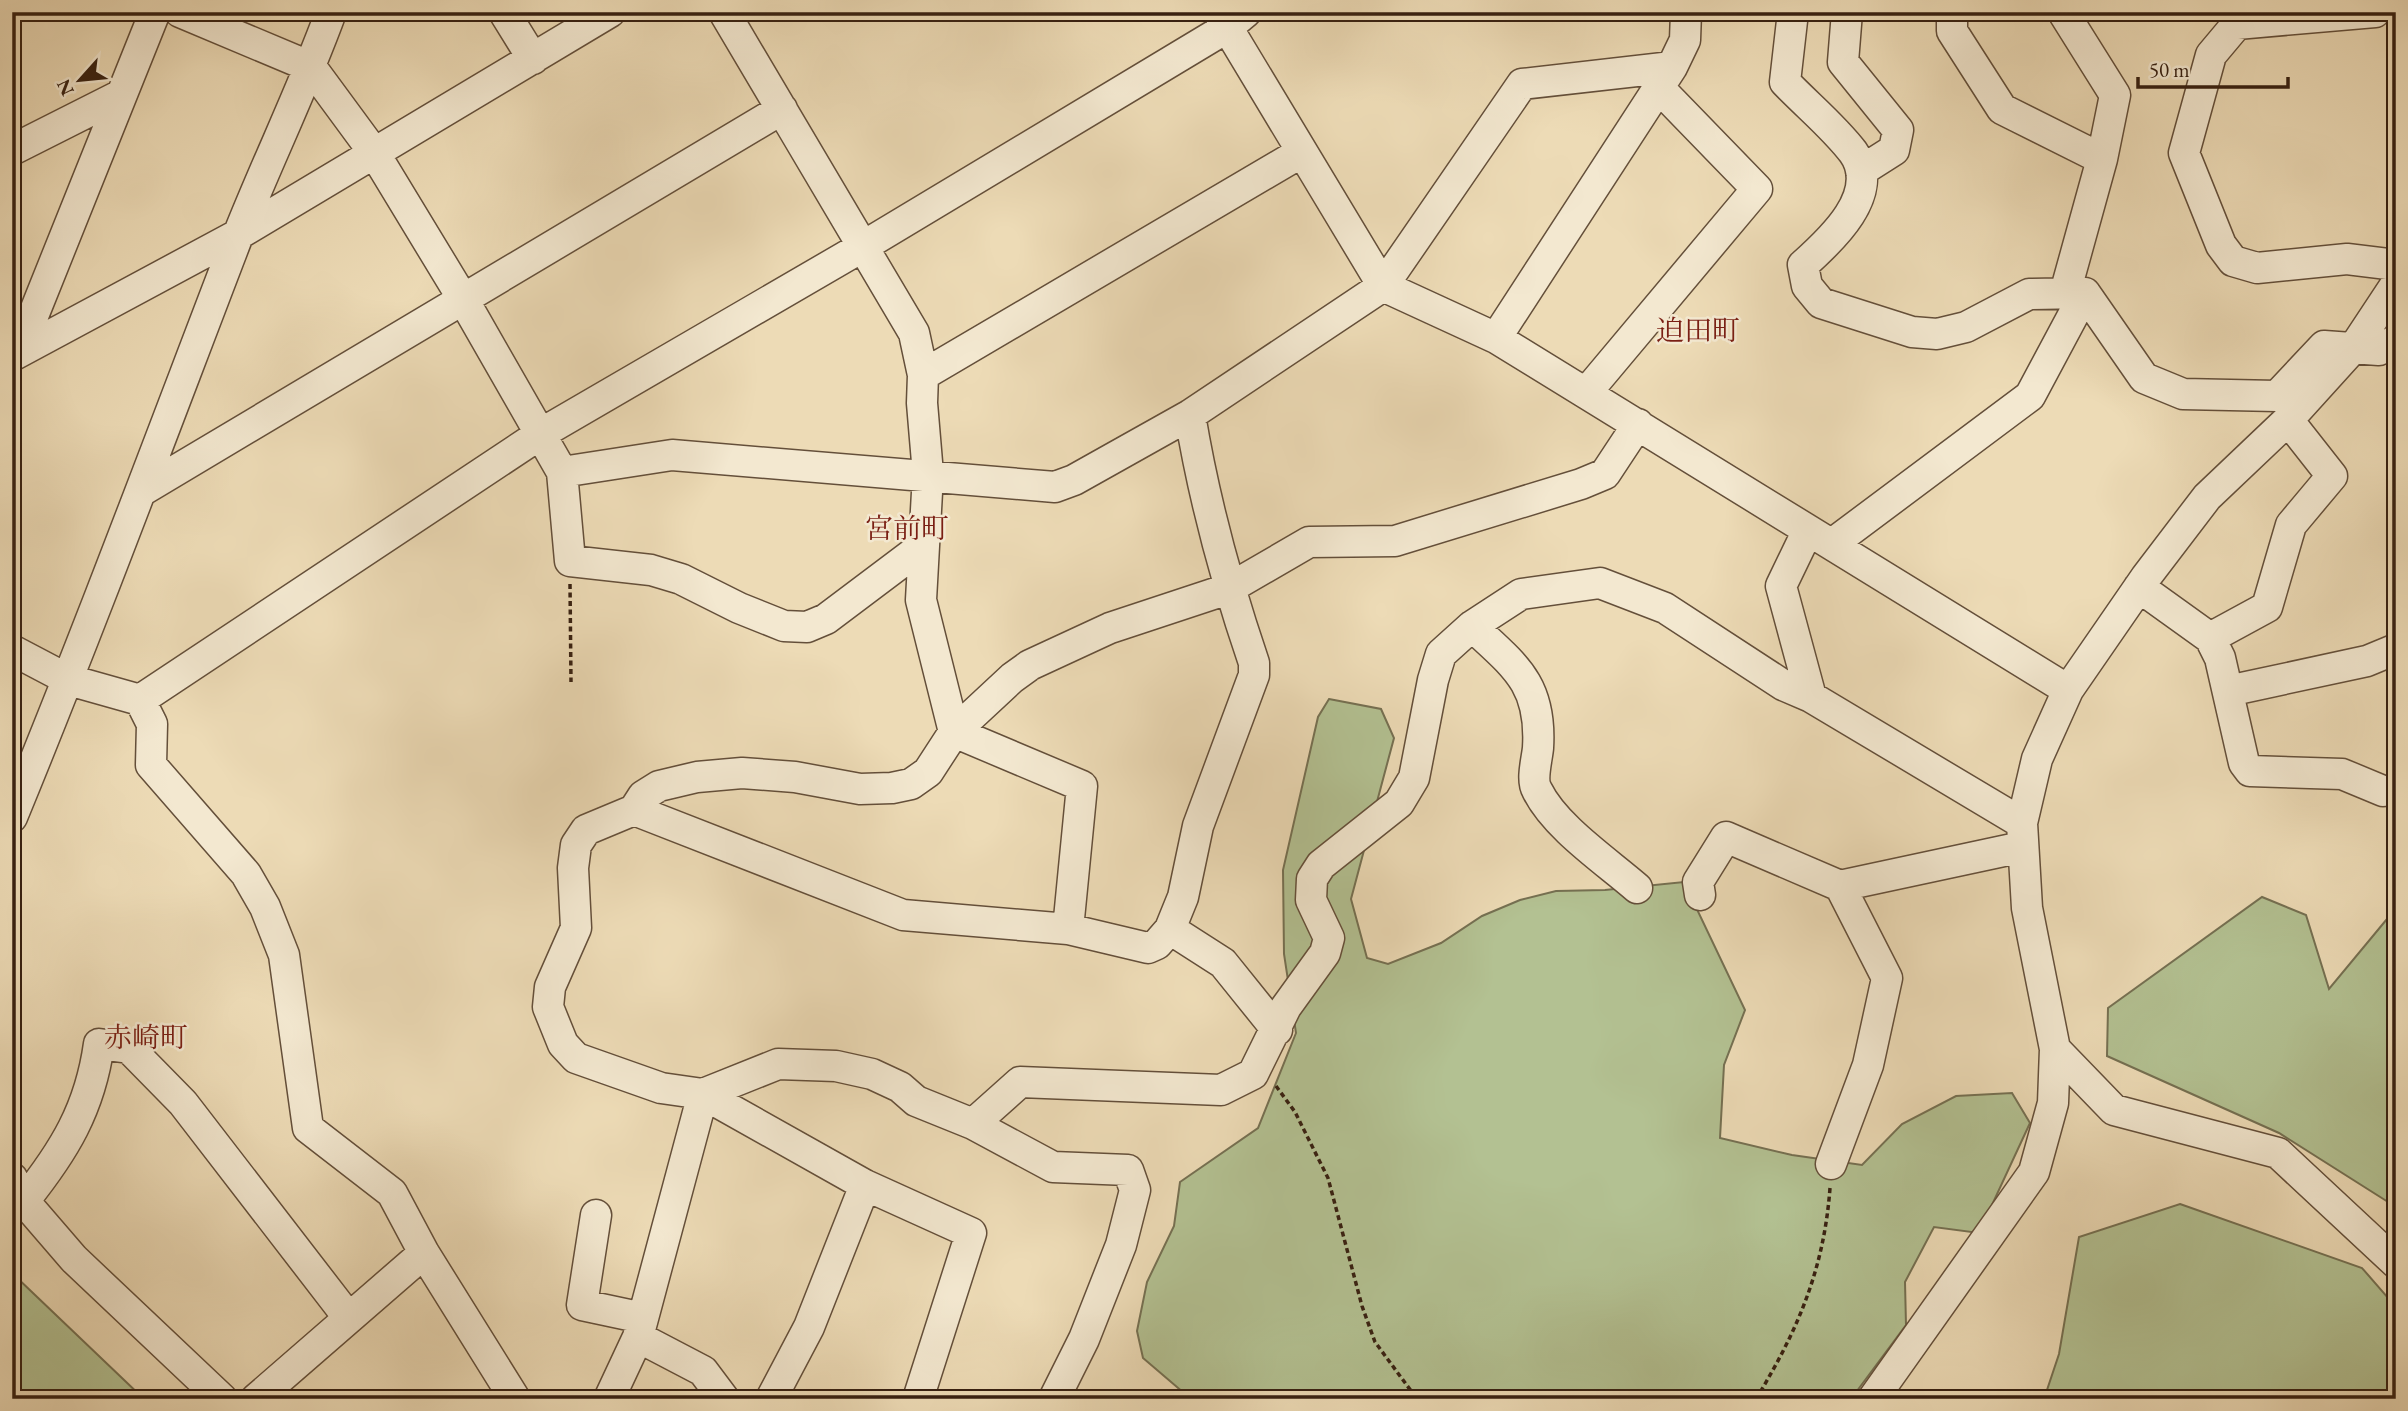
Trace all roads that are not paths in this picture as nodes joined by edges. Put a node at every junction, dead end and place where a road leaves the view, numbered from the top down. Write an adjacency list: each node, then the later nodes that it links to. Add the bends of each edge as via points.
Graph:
1 (155, 12): 18 (street)
2 (180, 12): 16 (street)
3 (331, 12): 16 (street)
4 (504, 12): 15 (street)
5 (610, 12): 15 (street)
6 (724, 12): 19 (street)
7 (1686, 12): 17 (street, via 1685,40)
8 (1793, 12): 24 (street, via 1785,82 1854,153)
9 (1847, 12): 24 (street, via 1843,62 1898,130 1894,150)
10 (1952, 12): 23 (street, via 1952,31 2002,109)
11 (2063, 12): 23 (street, via 2115,95)
12 (2375, 12): 14 (street)
13 (1231, 17): 21 (street); 26 (street)
14 (2236, 18): 27 (street, via 2211,55 2184,153 2221,245 2233,261 2257,268 2347,259)
15 (533, 59): 22 (street)
16 (311, 67): 22 (street); 25 (street)
17 (1666, 77): 29 (street, via 1522,84); 32 (street); 37 (street, via 1757,189)
18 (119, 96): 20 (street); 35 (street, via 25,335)
19 (782, 109): 26 (street); 31 (street)
20 (12, 150)
21 (1302, 152): 29 (street); 36 (street)
22 (375, 154): 25 (street); 31 (street)
23 (2102, 159): 30 (street)
24 (1861, 171): 30 (street, via 1860,190 1847,221 1803,265 1807,286 1821,303 1912,332 1937,334 1966,327 2029,294)
25 (239, 234): 35 (street); 44 (street)
26 (862, 247): 36 (street, via 914,333); 41 (street)
27 (2396, 265)
28 (2396, 284): 34 (street)
29 (1383, 286): 32 (street); 38 (street)
30 (2075, 293): 34 (street, via 2144,378 2183,394 2277,396 2324,346); 45 (street, via 2030,396)
31 (463, 299): 41 (street); 44 (street)
32 (1496, 338): 37 (street)
33 (2396, 340): 34 (street, via 2379,350)
34 (2355, 346): 39 (street)
35 (12, 353)
36 (923, 375): 43 (street)
37 (1586, 393): 40 (street)
38 (1190, 415): 43 (street, via 1055,487); 48 (street)
39 (2288, 420): 47 (street, via 2207,497); 50 (street, via 2332,477 2291,525 2267,607)
40 (1638, 424): 45 (street); 48 (street, via 1605,474 1581,484 1395,541 1310,542)
41 (542, 433): 42 (street); 57 (street)
42 (562, 472): 43 (street, via 672,455); 46 (street, via 570,561 651,570 681,579 784,626 807,627 826,619)
43 (928, 474): 46 (street)
44 (143, 490): 53 (street)
45 (1820, 537): 54 (street); 56 (street, via 1781,586)
46 (923, 546): 58 (street, via 921,600)
47 (2139, 587): 50 (street); 54 (street)
48 (1228, 589): 58 (street, via 1110,628 1030,665); 67 (street, via 1254,675 1198,825 1183,897)
49 (1472, 626): 56 (street, via 1521,594 1600,583 1665,608 1783,685); 64 (street, via 1517,668 1535,699 1535,788 1552,813); 68 (street, via 1441,654 1414,778 1399,803 1321,865 1312,879 1311,900 1329,938 1325,953 1286,1007)
50 (2210, 638): 55 (street)
51 (2396, 649): 55 (street, via 2367,661)
52 (12, 650): 53 (street)
53 (69, 680): 57 (street); 61 (street)
54 (2068, 690): 62 (street, via 2037,759)
55 (2228, 691): 59 (street, via 2244,763 2250,771 2342,774)
56 (1811, 697): 62 (street)
57 (140, 700): 76 (street, via 152,724 151,765 246,873 284,955 308,1128 392,1192)
58 (954, 732): 60 (street, via 928,772 911,784 860,789 795,777 696,777 659,786 643,796); 66 (street, via 1082,786)
59 (2384, 791)
60 (634, 810): 66 (street, via 903,915); 70 (street, via 586,830 576,845 576,928 550,987 548,1007 563,1044 576,1058 661,1088)
61 (12, 817)
62 (2022, 835): 63 (street); 69 (street, via 2028,908)
63 (1840, 886): 65 (street, via 1726,837 1698,882); 72 (street, via 1887,978 1868,1065)
64 (1637, 888)
65 (1700, 895)
66 (1068, 929): 67 (street, via 1148,948)
67 (1170, 929): 68 (street, via 1223,963)
68 (1277, 1030): 71 (street, via 1253,1074 1221,1090 1020,1082)
69 (2055, 1049): 77 (street, via 2114,1110 2278,1153); 88 (street, via 2053,1103 2034,1172)
70 (703, 1094): 71 (street, via 778,1064 836,1066 872,1074 900,1087 916,1101); 73 (street); 79 (street)
71 (973, 1124): 87 (street, via 1053,1167 1128,1170 1135,1191 1084,1339)
72 (1831, 1164)
73 (865, 1185): 85 (street, via 809,1328); 86 (street, via 971,1233)
74 (16, 1200): 78 (street, via 61,1154 94,1081 99,1044 129,1048 183,1103); 80 (street)
75 (596, 1215): 79 (street, via 582,1305)
76 (424, 1253): 78 (street); 82 (street)
77 (2396, 1263)
78 (348, 1317): 81 (street)
79 (640, 1328): 83 (street); 84 (street, via 703,1371)
80 (222, 1399)
81 (256, 1399)
82 (514, 1399)
83 (609, 1399)
84 (724, 1399)
85 (771, 1399)
86 (918, 1399)
87 (1054, 1399)
88 (1873, 1399)

